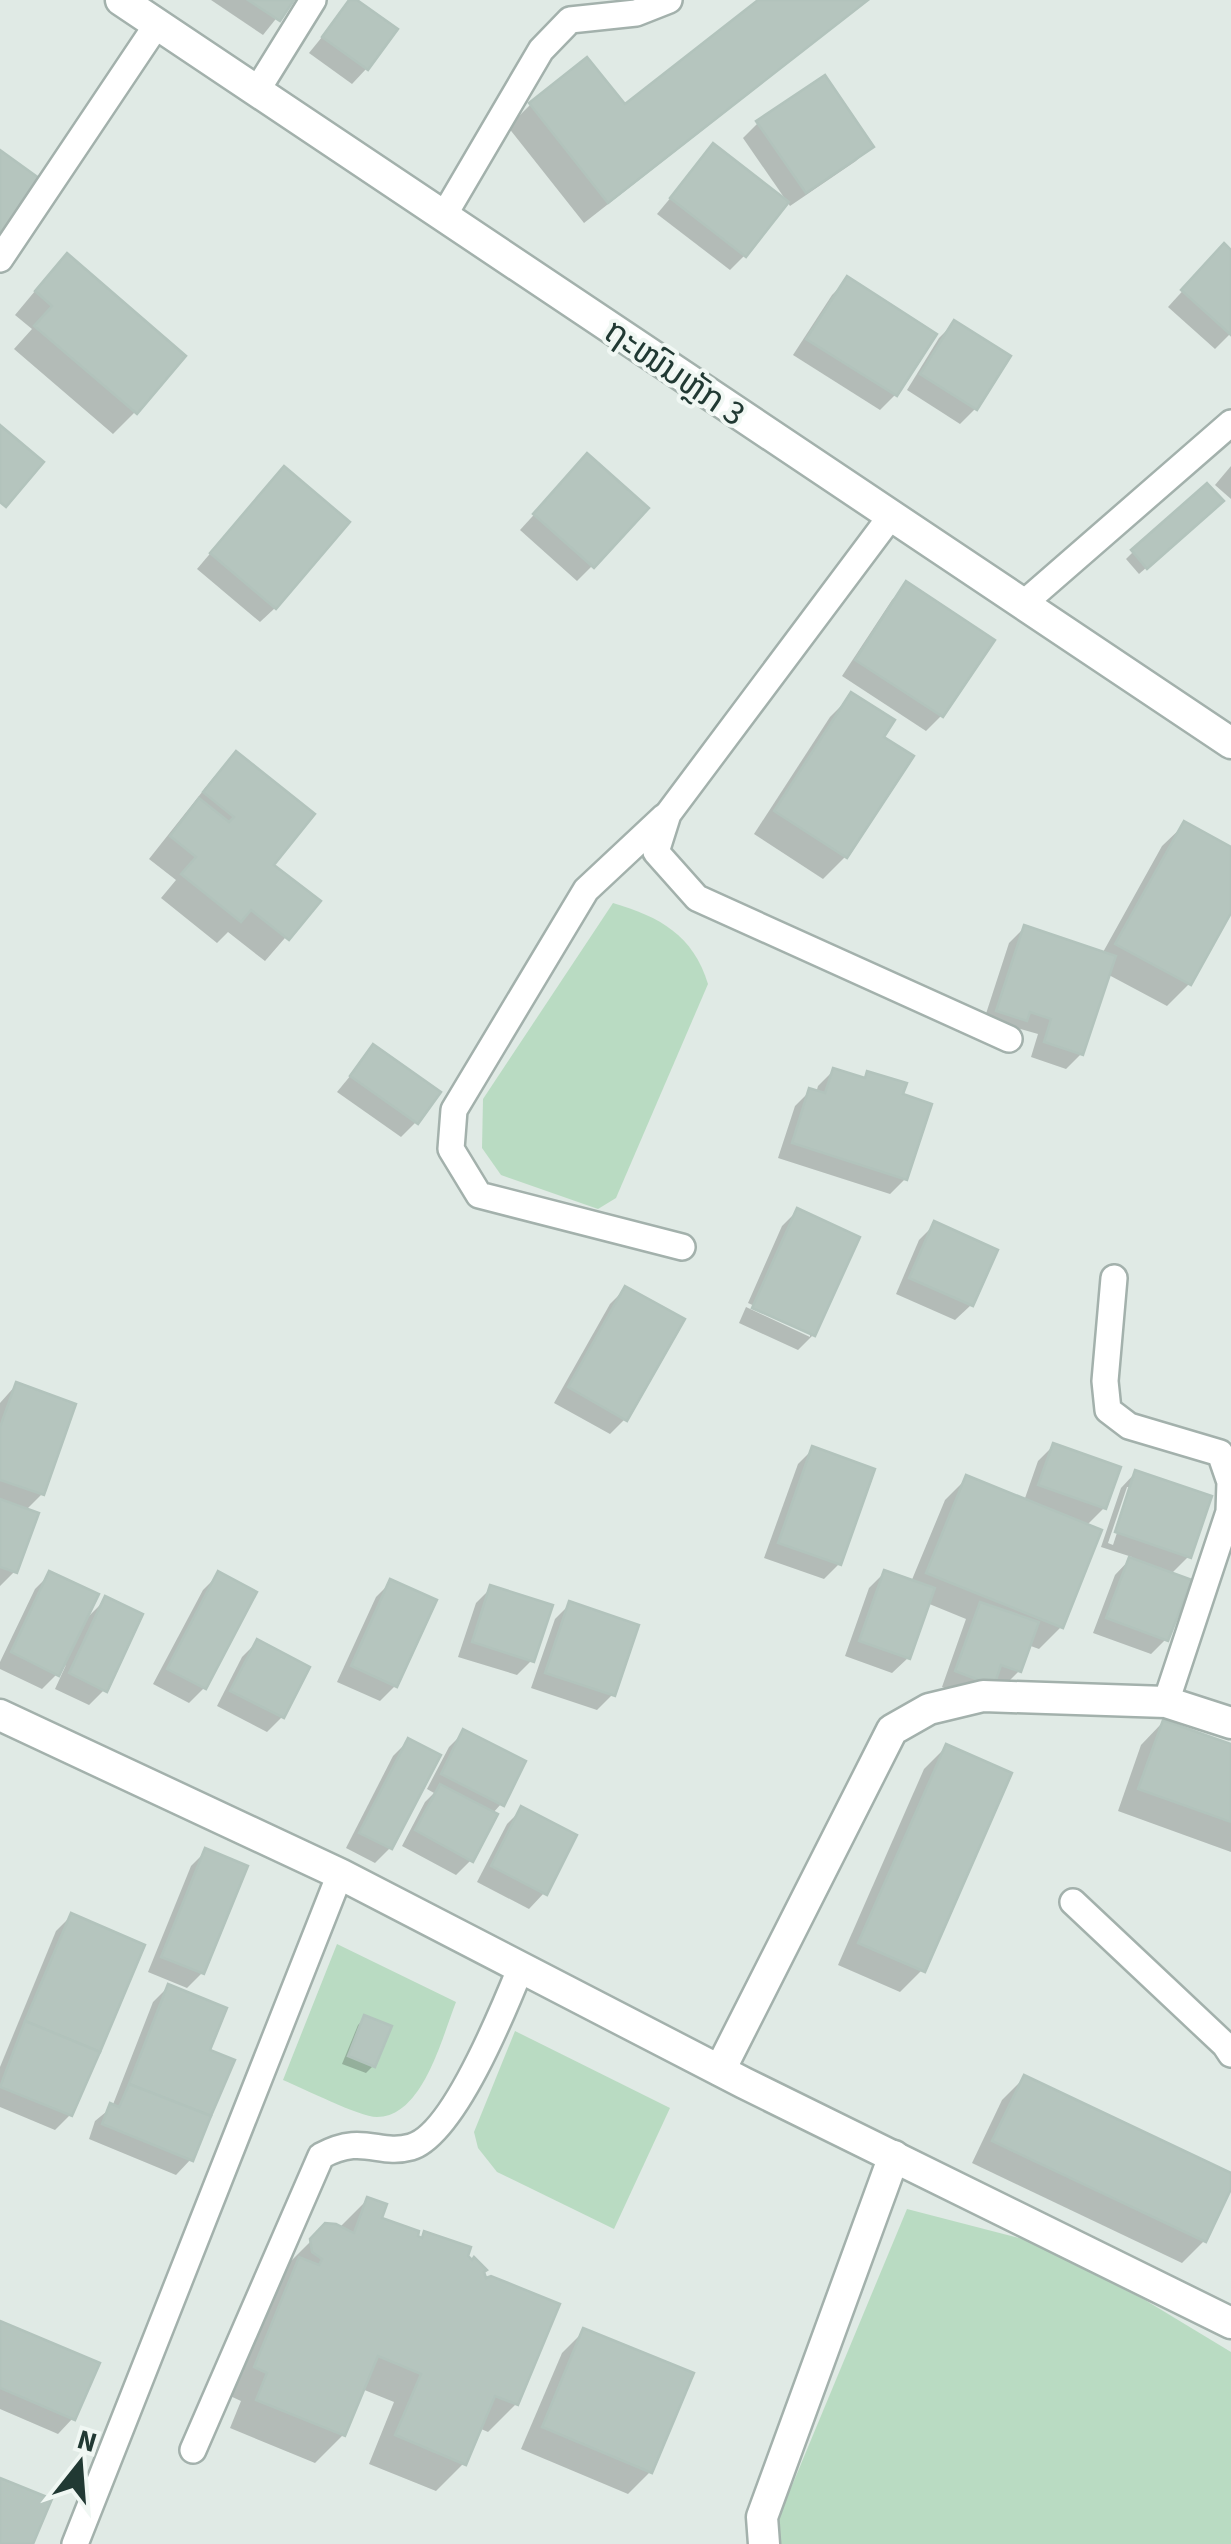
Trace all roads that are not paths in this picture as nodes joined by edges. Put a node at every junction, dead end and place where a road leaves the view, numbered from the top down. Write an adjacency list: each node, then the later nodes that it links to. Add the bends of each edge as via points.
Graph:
1 (120, 0): 4 (street, ຖະໜົນຫຼັກ 3)
2 (313, 0): 5 (lane)
3 (669, 0): 6 (lane, via 636,13 570,20 541,50)
4 (156, 26): 5 (street, ຖະໜົນຫຼັກ 3); 7 (lane)
5 (256, 92): 6 (street, ຖະໜົນຫຼັກ 3)
6 (443, 217): 9 (street, ຖະໜົນຫຼັກ 3)
7 (0, 259)
8 (1231, 423): 10 (lane)
9 (891, 516): 10 (street, ຖະໜົນຫຼັກ 3); 12 (lane)
10 (1023, 604): 11 (street, ຖະໜົນຫຼັກ 3)
11 (1231, 743)
12 (668, 814): 13 (lane, via 656,852 697,898); 14 (lane, via 586,890 454,1110 451,1149 479,1195)
13 (1009, 1039)
14 (682, 1247)
15 (1114, 1278): 16 (lane, via 1108,1410 1129,1426 1220,1453 1230,1482 1228,1512)
16 (1166, 1702): 18 (street); 23 (street, via 983,1696 929,1709 892,1730)
17 (0, 1715): 19 (street)
18 (1231, 1723)
19 (340, 1874): 21 (street); 27 (lane)
20 (1072, 1902): 22 (lane)
21 (521, 1967): 23 (street); 26 (lane, via 444,2122 421,2144 402,2150 362,2143 321,2156)
22 (1231, 2054)
23 (720, 2070): 24 (street)
24 (894, 2156): 25 (street); 28 (street, via 762,2517)
25 (1231, 2324)
26 (193, 2450)
27 (75, 2544)
28 (764, 2544)

